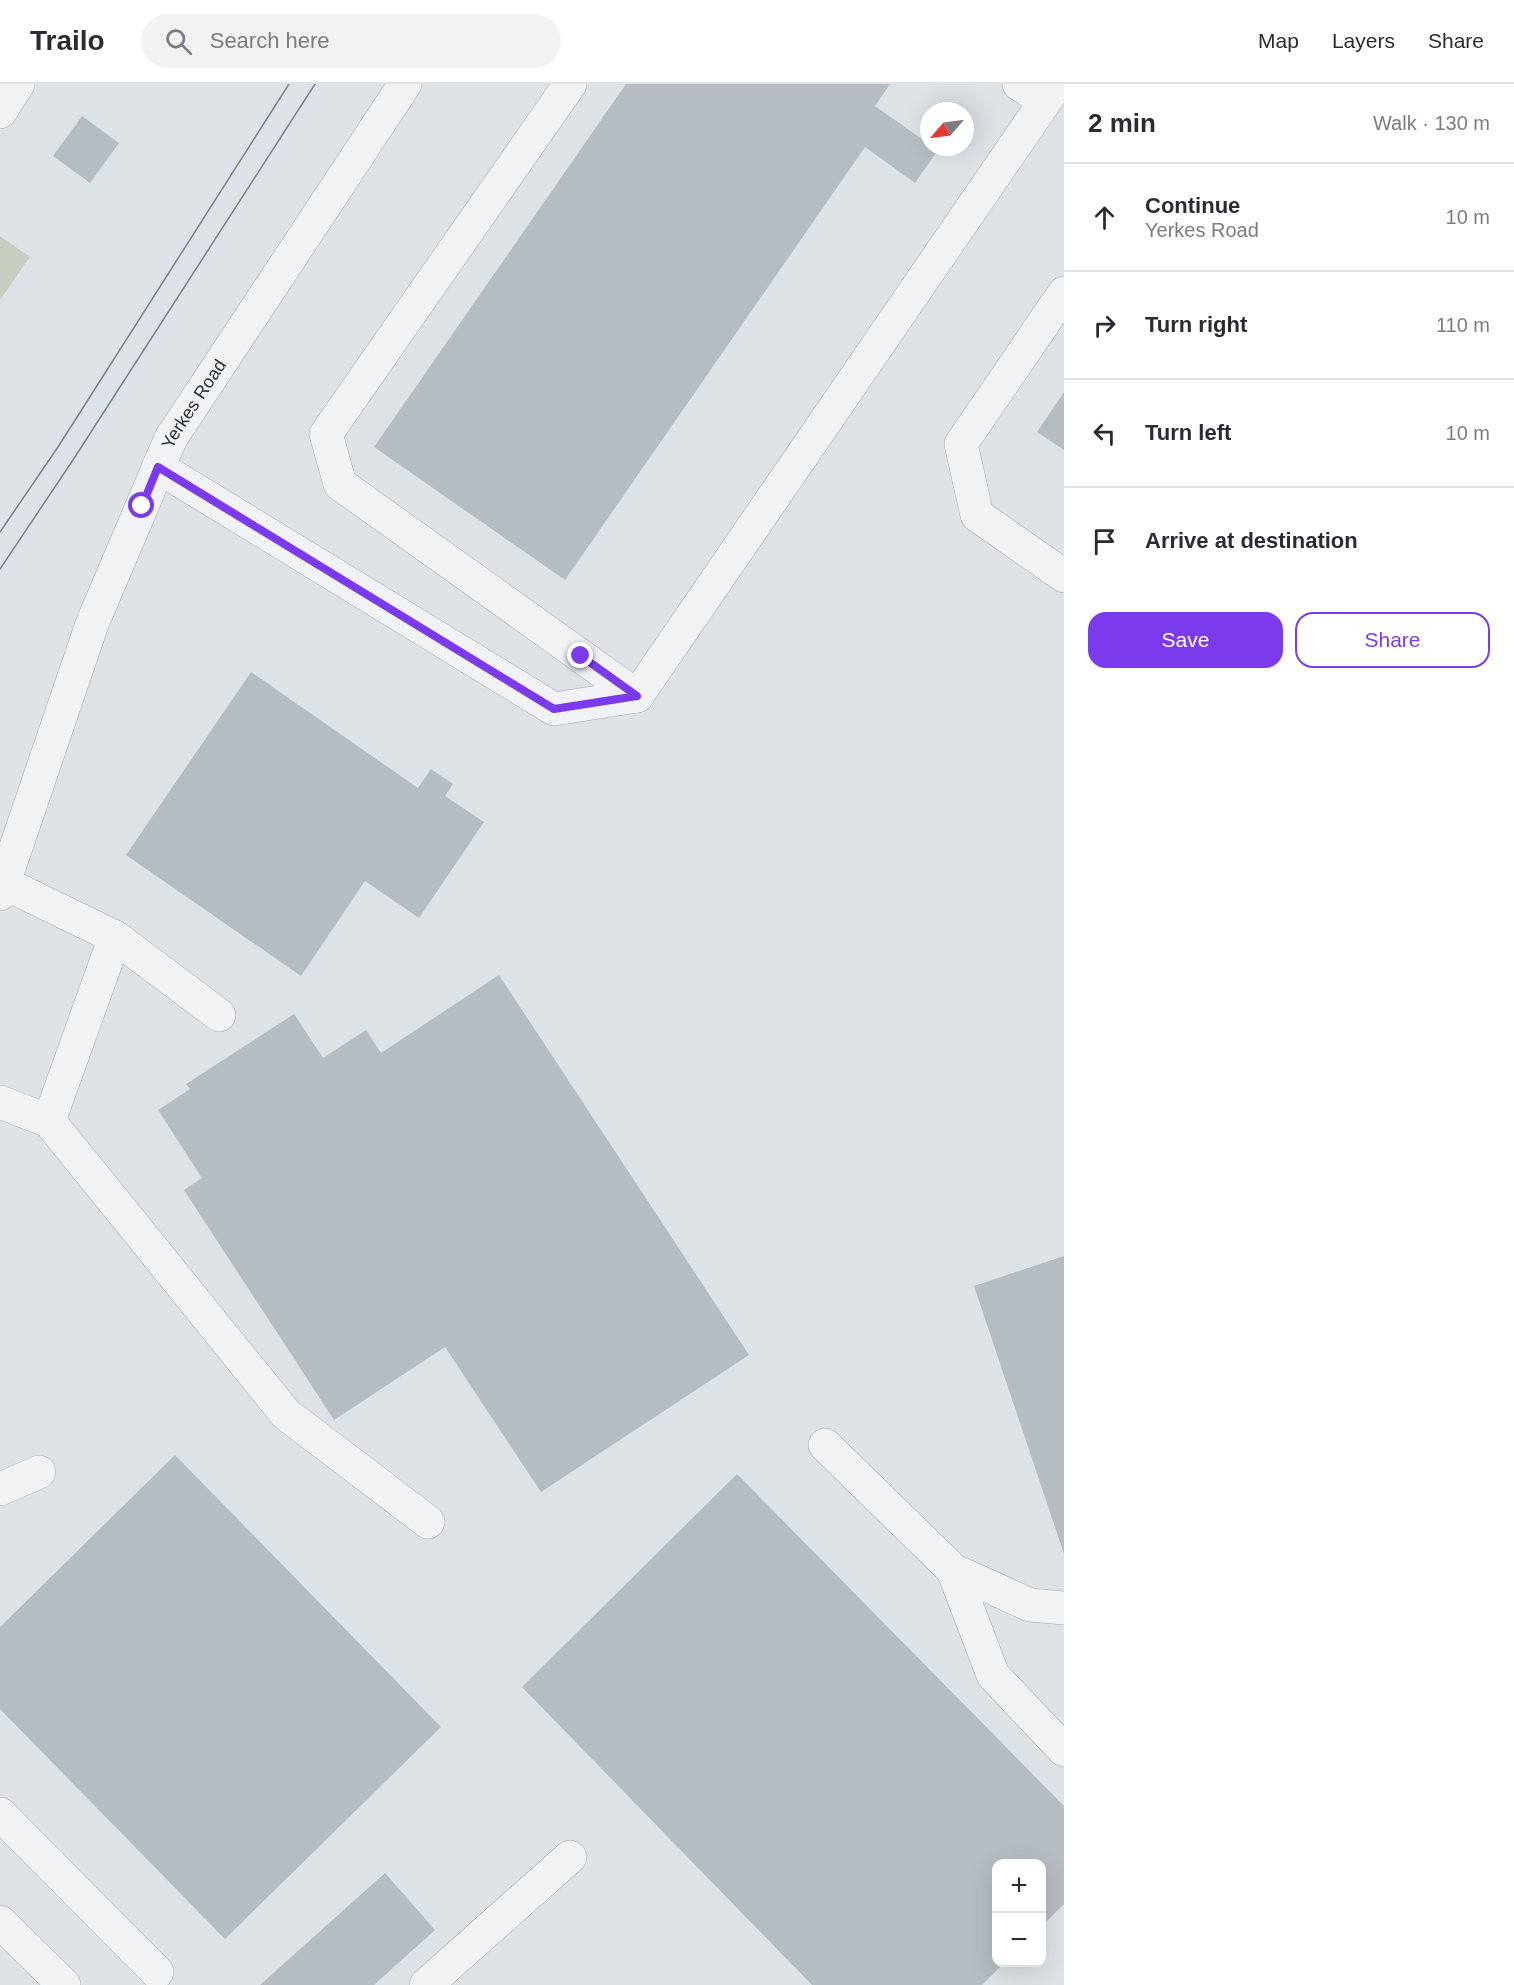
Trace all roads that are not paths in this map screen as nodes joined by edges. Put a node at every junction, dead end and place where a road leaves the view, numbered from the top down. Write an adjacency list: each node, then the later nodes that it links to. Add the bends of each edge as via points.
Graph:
1 (18, 84): 5 (street)
2 (405, 84): 7 (street, Yerkes Road, via 171,438)
3 (570, 84): 9 (street, via 326,434 340,484)
4 (1040, 90): 9 (street)
5 (0, 112)
6 (1064, 293): 8 (street, via 961,444 977,514)
7 (158, 467): 9 (street, via 554,709); 10 (street, Yerkes Road, via 92,624)
8 (1064, 576)
9 (637, 696)
10 (2, 889): 11 (street)
11 (114, 937): 12 (street); 14 (street)
12 (219, 1015)
13 (0, 1102): 14 (street)
14 (49, 1121): 18 (street, via 286,1414)
15 (825, 1445): 19 (street)
16 (39, 1472): 17 (street)
17 (0, 1489)
18 (428, 1522)
19 (953, 1570): 20 (street, via 1029,1605); 21 (street, via 993,1676)
20 (1064, 1608)
21 (1064, 1750)
22 (0, 1814): 25 (street)
23 (570, 1857): 27 (street)
24 (0, 1922): 26 (street)
25 (157, 1972)
26 (64, 1985)
27 (426, 1985)

